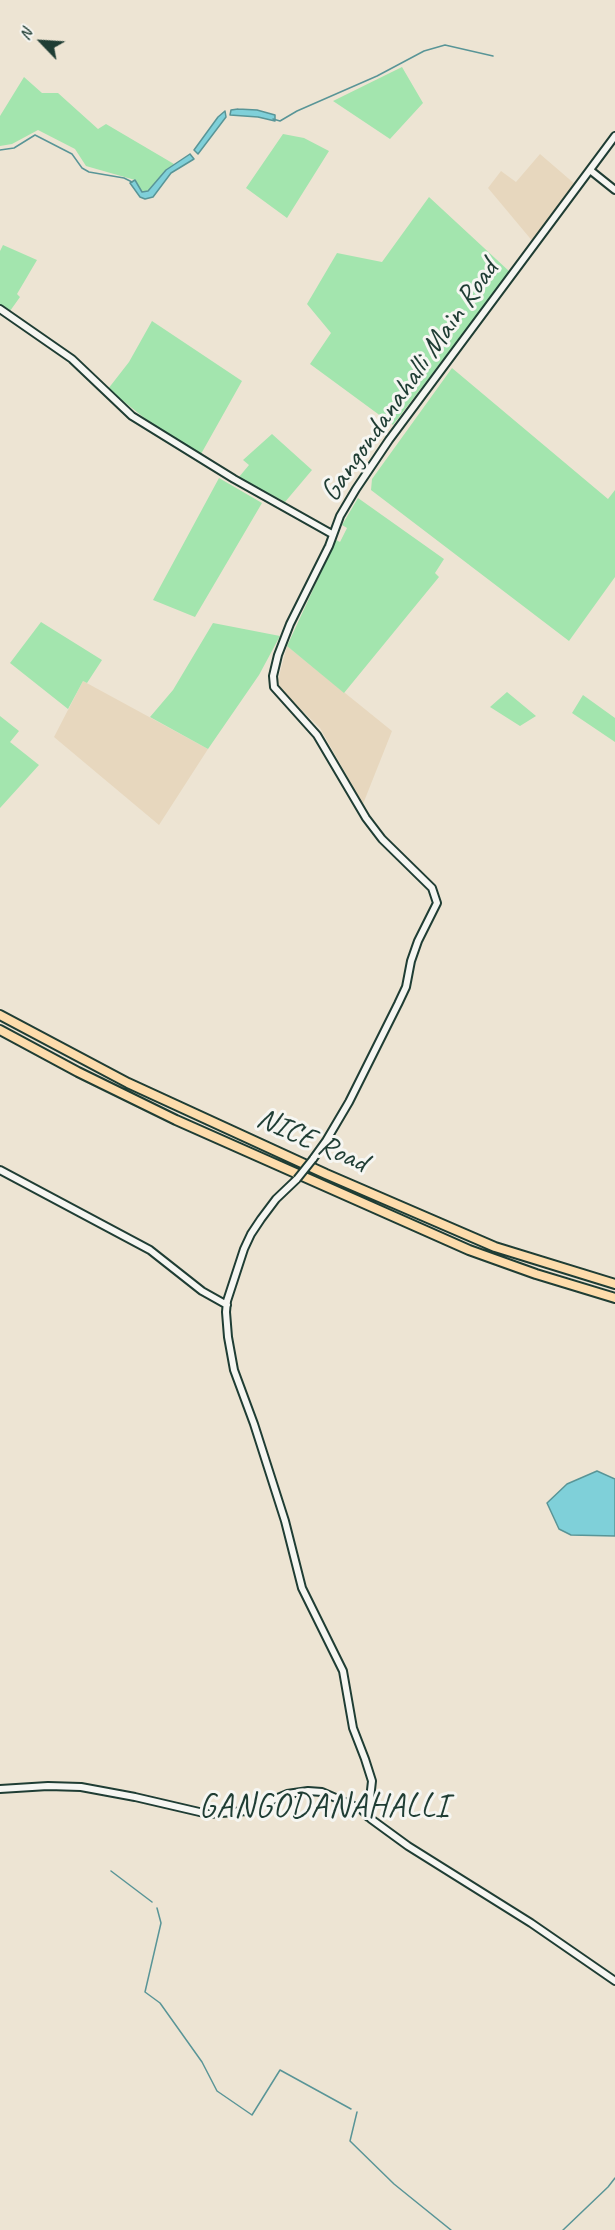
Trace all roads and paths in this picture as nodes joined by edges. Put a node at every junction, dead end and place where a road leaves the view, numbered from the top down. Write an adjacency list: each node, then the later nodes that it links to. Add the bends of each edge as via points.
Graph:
1 (615, 135): 2 (street, Gangondanahalli Main Road)
2 (590, 170): 3 (street); 5 (street, Gangondanahalli Main Road, via 389,440)
3 (615, 190)
4 (0, 309): 5 (street, via 72,359 132,416)
5 (332, 534): 11 (street, Gangondanahalli Main Road, bridge, via 290,624 273,676 274,687 317,735 366,818 432,888 437,903 418,941 406,987 339,1120 313,1159 276,1199 251,1234)
6 (0, 1015): 9 (highway, NICE Road, via 139,1088 336,1178 495,1247)
7 (0, 1030): 10 (highway, NICE Road, via 155,1110 469,1250)
8 (0, 1170): 11 (street, via 150,1250 202,1291)
9 (615, 1284)
10 (615, 1298)
11 (227, 1305): 13 (street, via 234,1370 285,1521 302,1588 344,1674 352,1728 372,1781)
12 (0, 1789): 13 (street, via 81,1787 208,1814 247,1811 284,1795 322,1792)
13 (368, 1816): 14 (street)
14 (615, 1981)

